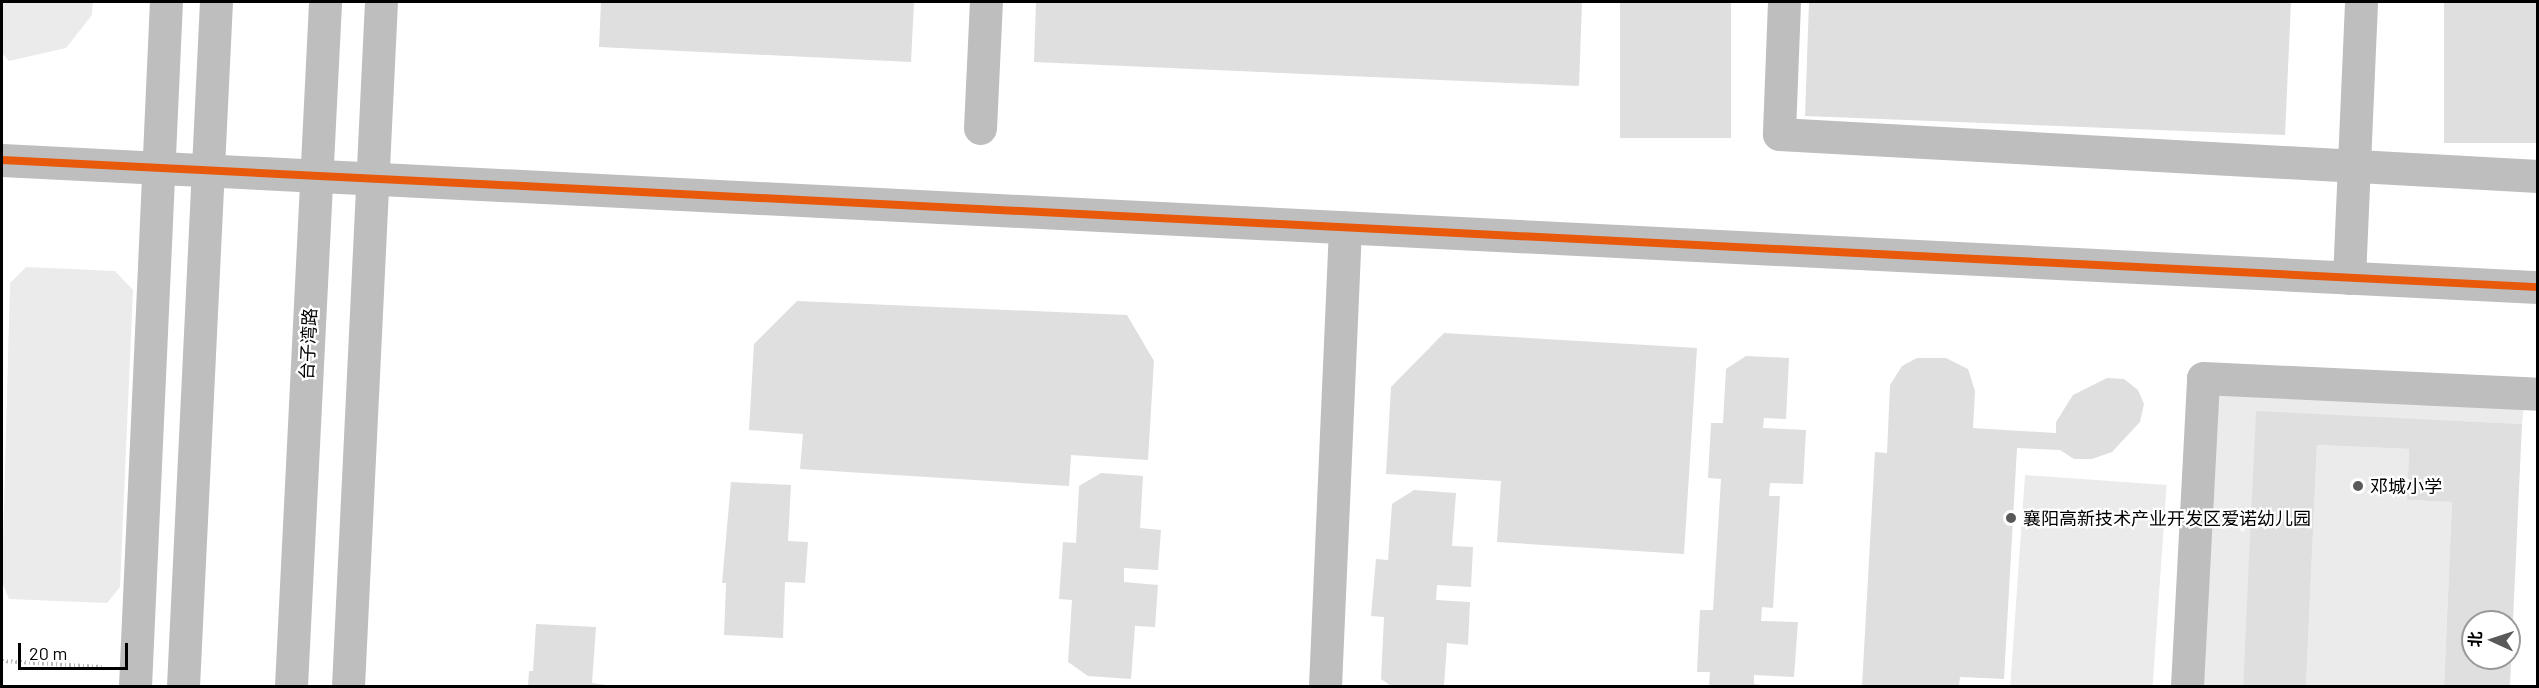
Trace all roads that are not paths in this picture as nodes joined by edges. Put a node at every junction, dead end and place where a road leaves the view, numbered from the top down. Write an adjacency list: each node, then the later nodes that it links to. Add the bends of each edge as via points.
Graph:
1 (166, 2): 10 (street)
2 (216, 2): 12 (street)
3 (325, 2): 13 (street, 台子湾路)
4 (381, 2): 15 (street)
5 (986, 2): 8 (street)
6 (1784, 2): 11 (street, via 1779,134)
7 (2361, 2): 11 (street)
8 (980, 128)
9 (2, 160): 10 (street)
10 (159, 166): 12 (street); 20 (street)
11 (2354, 167): 14 (street); 17 (street)
12 (208, 169): 13 (street); 21 (street)
13 (316, 175): 15 (street); 22 (street, 台子湾路)
14 (2538, 176)
15 (372, 177): 16 (street); 23 (street)
16 (1345, 227): 17 (street); 24 (street)
17 (2349, 278): 18 (street)
18 (2538, 287)
19 (2538, 394): 25 (street, via 2203,378)
20 (136, 678)
21 (183, 687)
22 (291, 687)
23 (348, 687)
24 (1325, 687)
25 (2187, 687)

